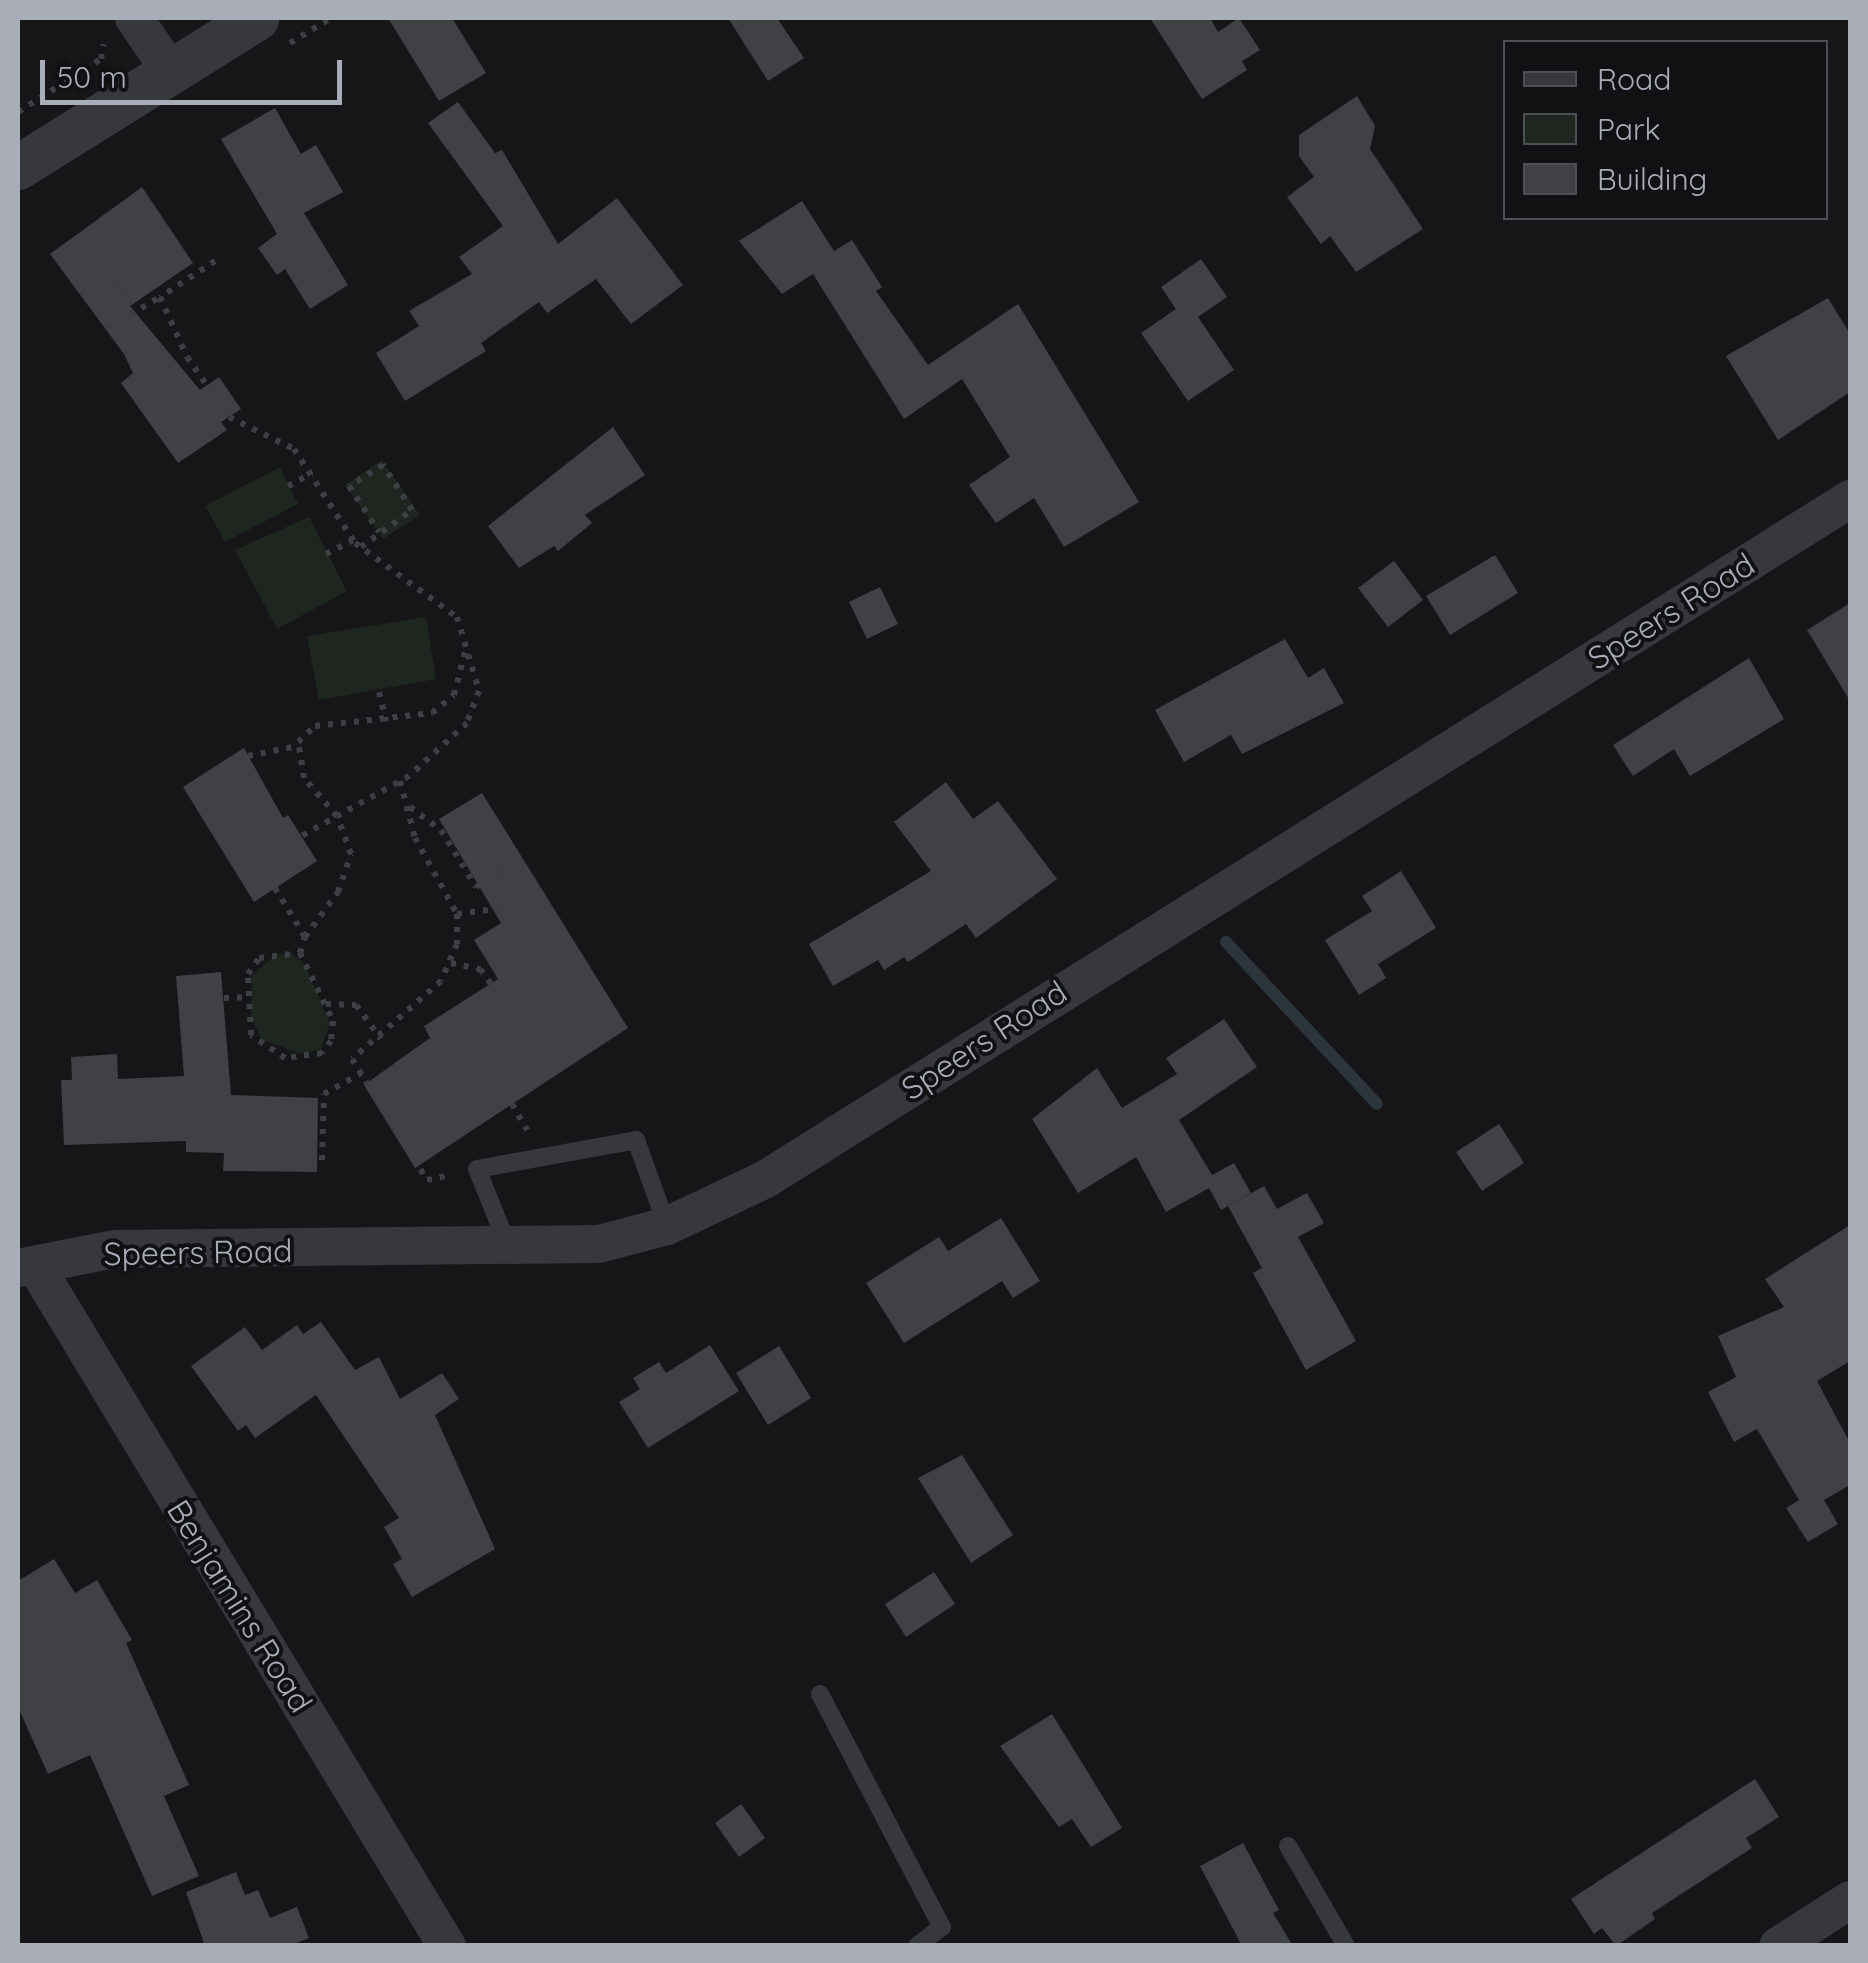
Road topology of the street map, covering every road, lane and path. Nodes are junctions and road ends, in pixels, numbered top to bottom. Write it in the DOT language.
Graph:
graph roads {
  1 [pos="134,18"];
  2 [pos="256,18"];
  3 [pos="104,45"];
  4 [pos="171,72"];
  5 [pos="18,112"];
  6 [pos="18,167"];
  7 [pos="214,261"];
  8 [pos="116,278"];
  9 [pos="160,296"];
  10 [pos="135,312"];
  11 [pos="108,328"];
  12 [pos="312,474"];
  13 [pos="288,486"];
  14 [pos="1850,498"];
  15 [pos="379,532"];
  16 [pos="353,540"];
  17 [pos="361,547"];
  18 [pos="326,554"];
  19 [pos="466,642"];
  20 [pos="379,692"];
  21 [pos="386,721"];
  22 [pos="298,746"];
  23 [pos="248,756"];
  24 [pos="400,780"];
  25 [pos="409,806"];
  26 [pos="337,816"];
  27 [pos="302,836"];
  28 [pos="505,868"];
  29 [pos="276,888"];
  30 [pos="456,914"];
  31 [pos="511,915"];
  32 [pos="305,937"];
  33 [pos="300,953"];
  34 [pos="451,963"];
  35 [pos="246,997"];
  36 [pos="224,998"];
  37 [pos="501,998"];
  38 [pos="326,1004"];
  39 [pos="381,1039"];
  40 [pos="360,1073"];
  41 [pos="322,1160"];
  42 [pos="478,1170"];
  43 [pos="668,1226"];
  44 [pos="509,1247"];
  45 [pos="26,1267"];
  46 [pos="820,1694"];
  47 [pos="1288,1846"];
  48 [pos="1850,1900"];
  49 [pos="447,1946"];
  50 [pos="916,1946"];
  51 [pos="1346,1946"];
  52 [pos="1778,1946"];
  1 -- 4 [label="street"];
  2 -- 4 [label="street"];
  3 -- 5 [label="path"];
  4 -- 6 [label="street"];
  7 -- 9 [label="path"];
  8 -- 10 [label="path"];
  9 -- 10 [label="path"];
  9 -- 12 [label="path"];
  10 -- 11 [label="path"];
  12 -- 13 [label="path"];
  12 -- 16 [label="path"];
  14 -- 43 [label="street, Speers Road"];
  15 -- 15 [label="path"];
  15 -- 17 [label="path"];
  16 -- 17 [label="path"];
  16 -- 18 [label="path"];
  17 -- 19 [label="path"];
  19 -- 21 [label="path"];
  19 -- 24 [label="path"];
  20 -- 21 [label="path"];
  21 -- 22 [label="path"];
  22 -- 23 [label="path"];
  22 -- 26 [label="path"];
  24 -- 25 [label="path"];
  24 -- 26 [label="path"];
  25 -- 28 [label="path"];
  25 -- 30 [label="path"];
  26 -- 27 [label="path"];
  26 -- 32 [label="path"];
  29 -- 32 [label="path"];
  30 -- 31 [label="path"];
  30 -- 34 [label="path"];
  32 -- 33 [label="path"];
  33 -- 35 [label="path"];
  33 -- 38 [label="path"];
  34 -- 37 [label="path"];
  34 -- 39 [label="path"];
  35 -- 36 [label="path"];
  35 -- 38 [label="path"];
  38 -- 39 [label="path"];
  39 -- 40 [label="path"];
  40 -- 41 [label="path"];
  40 -- 42 [label="path"];
  42 -- 43 [label="lane"];
  42 -- 44 [label="lane"];
  43 -- 44 [label="street, Speers Road"];
  44 -- 45 [label="street, Speers Road"];
  45 -- 49 [label="street, Benjamins Road"];
  46 -- 50 [label="lane"];
  47 -- 51 [label="lane"];
  48 -- 52 [label="street"];
}
